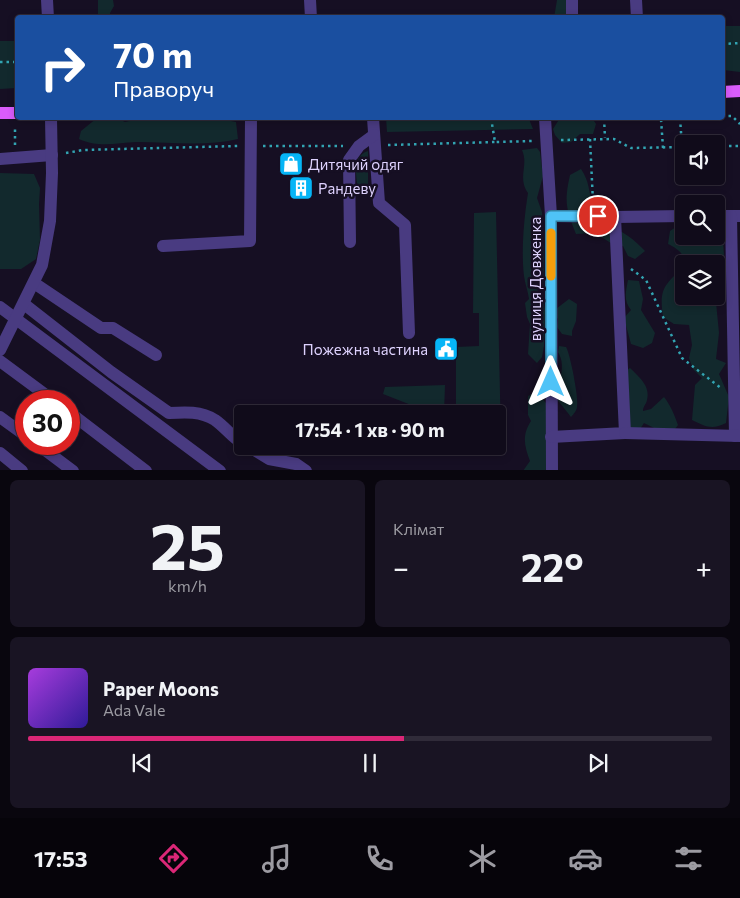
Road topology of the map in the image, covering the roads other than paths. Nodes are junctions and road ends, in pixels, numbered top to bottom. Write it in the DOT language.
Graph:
graph roads {
  1 [pos="47,0"];
  2 [pos="310,0"];
  3 [pos="572,0"];
  4 [pos="636,0"];
  5 [pos="48,15"];
  6 [pos="311,15"];
  7 [pos="572,15"];
  8 [pos="636,15"];
  9 [pos="740,91"];
  10 [pos="725,92"];
  11 [pos="0,113"];
  12 [pos="15,113"];
  13 [pos="51,120"];
  14 [pos="251,120"];
  15 [pos="373,120"];
  16 [pos="545,120"];
  17 [pos="374,135"];
  18 [pos="52,155"];
  19 [pos="0,159"];
  20 [pos="551,216"];
  21 [pos="675,216"];
  22 [pos="735,216"];
  23 [pos="615,217"];
  24 [pos="350,242"];
  25 [pos="163,246"];
  26 [pos="34,283"];
  27 [pos="24,304"];
  28 [pos="0,306"];
  29 [pos="16,318"];
  30 [pos="409,333"];
  31 [pos="0,350"];
  32 [pos="156,355"];
  33 [pos="0,361"];
  34 [pos="39,390"];
  35 [pos="0,417"];
  36 [pos="80,420"];
  37 [pos="15,428"];
  38 [pos="625,433"];
  39 [pos="738,436"];
  40 [pos="551,437"];
  41 [pos="234,438"];
  42 [pos="0,453"];
  43 [pos="52,455"];
  44 [pos="263,455"];
  45 [pos="22,470"];
  46 [pos="73,470"];
  47 [pos="146,470"];
  48 [pos="220,470"];
  49 [pos="306,470"];
  50 [pos="552,470"];
  1 -- 5 [label="street"];
  2 -- 6 [label="street"];
  3 -- 7 [label="street"];
  4 -- 8 [label="street"];
  9 -- 10 [label="main road"];
  11 -- 12 [label="main road"];
  13 -- 18 [label="street"];
  14 -- 25 [label="street"];
  15 -- 17 [label="street"];
  16 -- 20 [label="street, вулиця Довженка"];
  17 -- 24 [label="street"];
  17 -- 30 [label="street"];
  18 -- 19 [label="street"];
  18 -- 26 [label="street"];
  20 -- 23 [label="street"];
  20 -- 40 [label="street, вулиця Довженка"];
  21 -- 23 [label="street"];
  22 -- 39 [label="street"];
  23 -- 38 [label="street"];
  26 -- 27 [label="street"];
  26 -- 32 [label="street"];
  27 -- 29 [label="street"];
  27 -- 41 [label="street"];
  28 -- 29 [label="street"];
  29 -- 31 [label="street"];
  29 -- 48 [label="street"];
  33 -- 34 [label="street"];
  35 -- 37 [label="street"];
  36 -- 47 [label="street"];
  38 -- 39 [label="street"];
  38 -- 40 [label="street"];
  40 -- 50 [label="street, вулиця Довженка"];
  42 -- 45 [label="street"];
  43 -- 46 [label="street"];
  44 -- 49 [label="street"];
}
